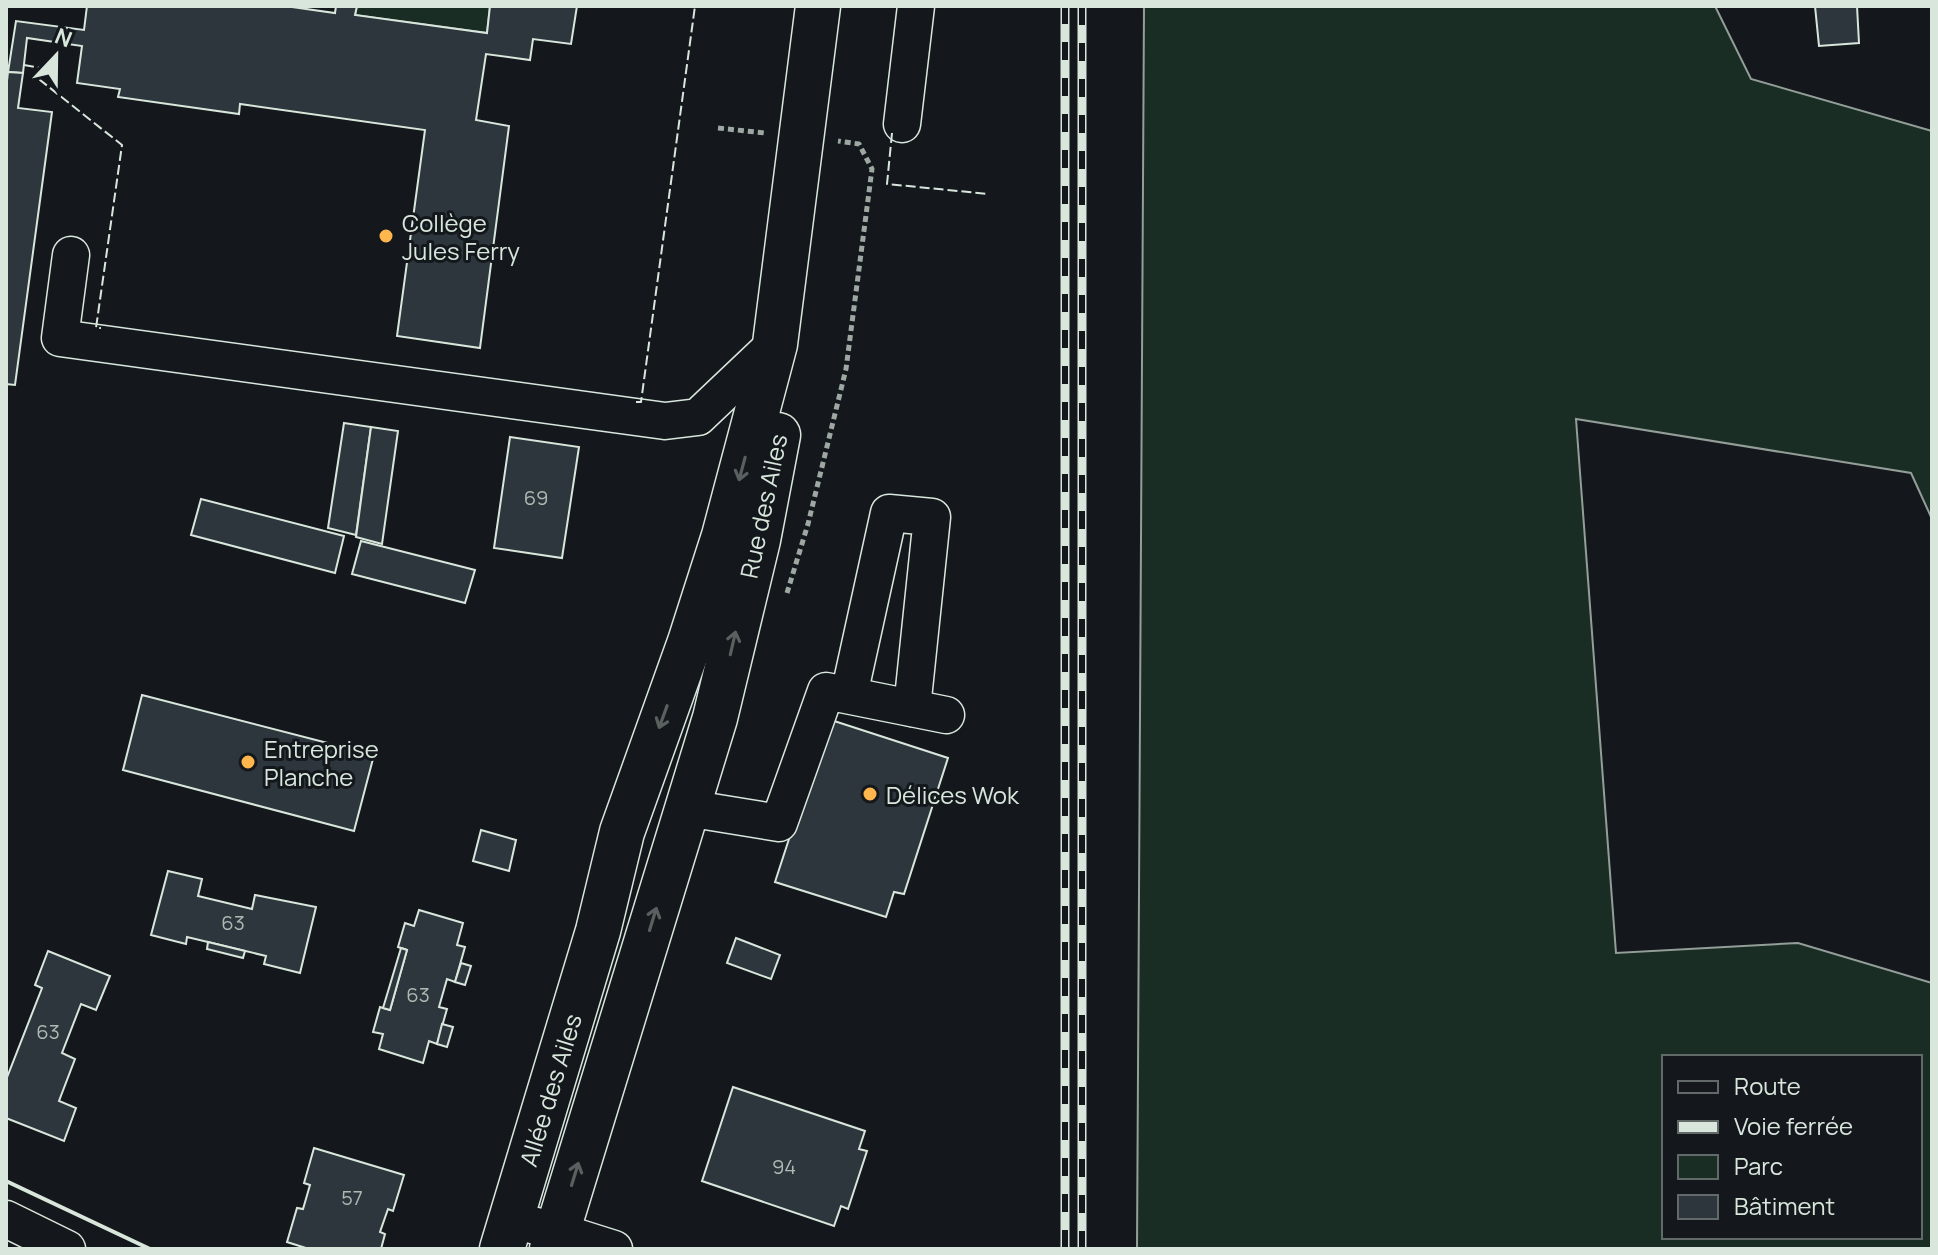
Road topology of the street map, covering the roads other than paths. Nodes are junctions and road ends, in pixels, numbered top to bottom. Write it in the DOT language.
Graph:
graph roads {
  1 [pos="818,6"];
  2 [pos="841,6"];
  3 [pos="916,6"];
  4 [pos="902,124"];
  5 [pos="71,255"];
  6 [pos="775,344"];
  7 [pos="849,695"];
  8 [pos="687,808"];
  9 [pos="598,931"];
  10 [pos="630,994"];
  11 [pos="6,1219"];
  12 [pos="507,1235"];
  13 [pos="555,1240"];
  14 [pos="67,1249"];
  15 [pos="614,1249"];
  1 -- 6 [label="main road, Rue des Ailes"];
  8 -- 2 [label="main road, Rue des Ailes, one-way"];
  3 -- 4 [label="lane"];
  5 -- 6 [label="lane"];
  6 -- 9 [label="main road, Rue des Ailes, one-way"];
  7 -- 7 [label="lane"];
  7 -- 8 [label="lane"];
  10 -- 8 [label="main road, Rue des Ailes, one-way"];
  9 -- 12 [label="main road, Allée des Ailes"];
  13 -- 10 [label="main road, Allée des Ailes, one-way"];
  11 -- 14 [label="lane"];
  12 -- 13 [label="lane"];
  13 -- 15 [label="lane"];
}
